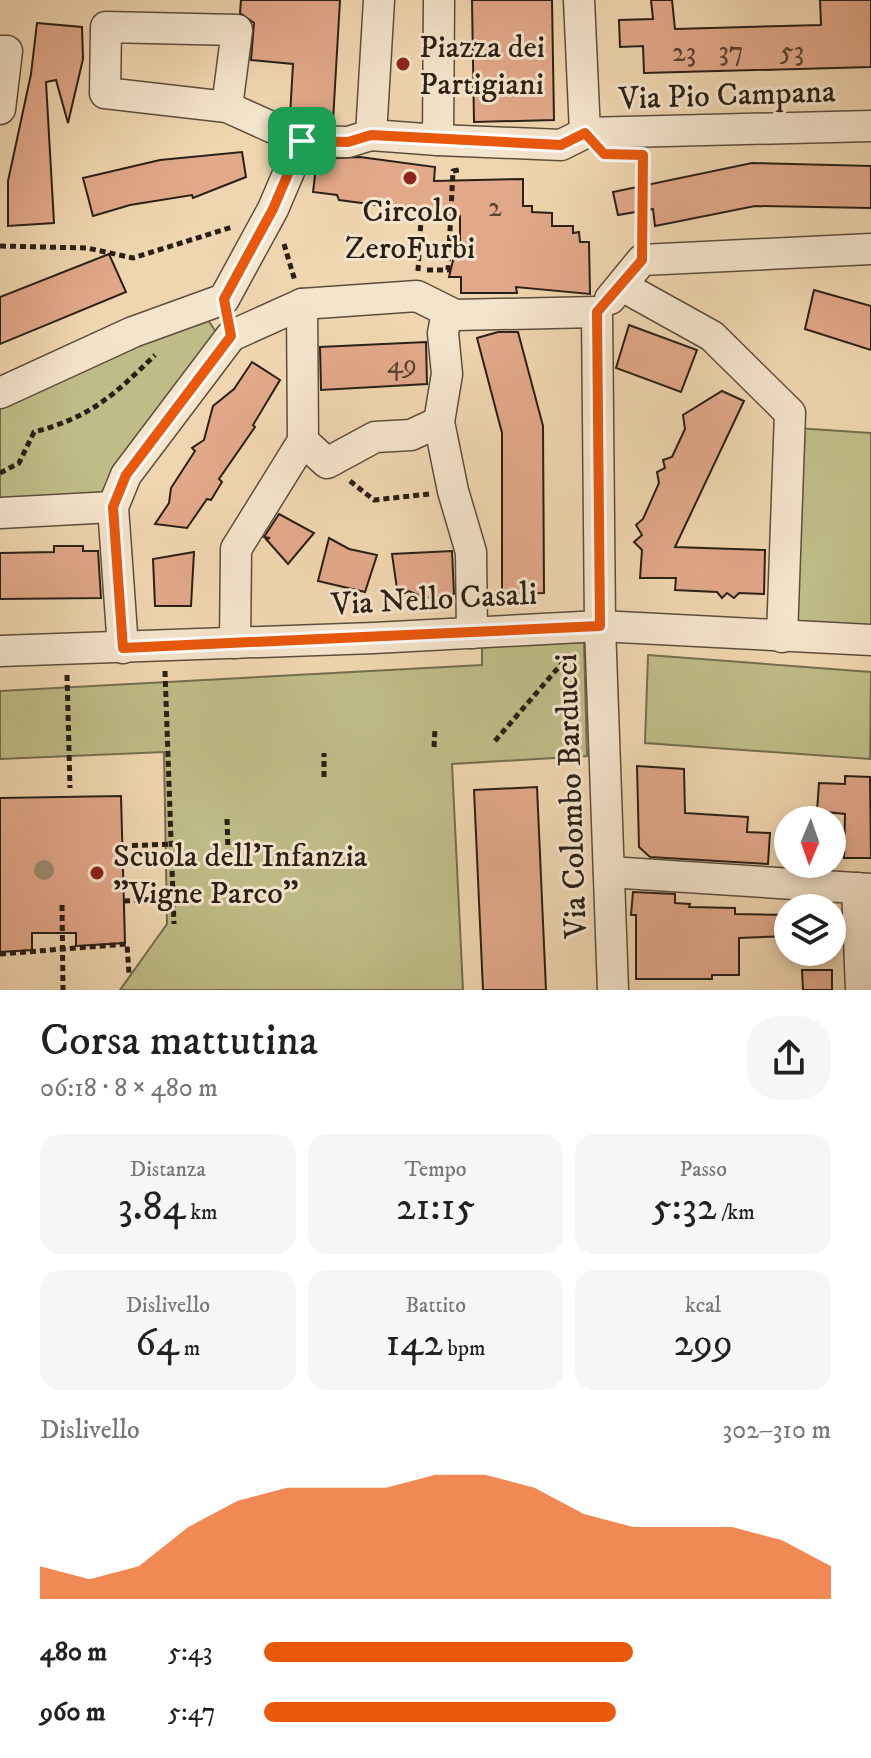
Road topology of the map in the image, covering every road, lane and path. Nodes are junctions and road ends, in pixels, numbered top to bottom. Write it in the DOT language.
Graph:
graph roads {
  1 [pos="379,0"];
  2 [pos="439,0"];
  3 [pos="579,0"];
  4 [pos="122,13"];
  5 [pos="0,51"];
  6 [pos="227,107"];
  7 [pos="0,109"];
  8 [pos="871,126"];
  9 [pos="585,133"];
  10 [pos="371,135"];
  11 [pos="438,140"];
  12 [pos="302,141"];
  13 [pos="630,155"];
  14 [pos="466,169"];
  15 [pos="273,209"];
  16 [pos="421,220"];
  17 [pos="0,246"];
  18 [pos="871,249"];
  19 [pos="642,260"];
  20 [pos="418,283"];
  21 [pos="622,286"];
  22 [pos="224,299"];
  23 [pos="302,304"];
  24 [pos="447,312"];
  25 [pos="597,312"];
  26 [pos="231,336"];
  27 [pos="156,354"];
  28 [pos="0,393"];
  29 [pos="439,422"];
  30 [pos="303,441"];
  31 [pos="327,463"];
  32 [pos="0,473"];
  33 [pos="453,491"];
  34 [pos="113,507"];
  35 [pos="0,513"];
  36 [pos="600,626"];
  37 [pos="472,633"];
  38 [pos="782,637"];
  39 [pos="871,640"];
  40 [pos="235,643"];
  41 [pos="165,646"];
  42 [pos="123,648"];
  43 [pos="67,650"];
  44 [pos="0,651"];
  45 [pos="435,729"];
  46 [pos="495,741"];
  47 [pos="434,747"];
  48 [pos="324,753"];
  49 [pos="324,777"];
  50 [pos="70,788"];
  51 [pos="227,819"];
  52 [pos="172,844"];
  53 [pos="122,846"];
  54 [pos="228,851"];
  55 [pos="609,872"];
  56 [pos="864,888"];
  57 [pos="174,898"];
  58 [pos="124,901"];
  59 [pos="62,905"];
  60 [pos="174,924"];
  61 [pos="63,949"];
  62 [pos="0,954"];
  63 [pos="129,974"];
  64 [pos="63,990"];
  65 [pos="613,990"];
  66 [pos="861,990"];
  1 -- 10 [label="street"];
  2 -- 11 [label="street"];
  3 -- 9 [label="street"];
  4 -- 6 [label="street"];
  4 -- 6 [label="street"];
  5 -- 7 [label="street"];
  6 -- 12 [label="street"];
  8 -- 9 [label="street, Via Pio Campana"];
  9 -- 11 [label="street, Via Pio Campana"];
  10 -- 11 [label="street"];
  10 -- 12 [label="street"];
  12 -- 15 [label="street"];
  13 -- 19 [label="path"];
  14 -- 20 [label="path"];
  15 -- 17 [label="path"];
  15 -- 22 [label="street"];
  15 -- 23 [label="path"];
  16 -- 20 [label="path"];
  18 -- 19 [label="street"];
  19 -- 21 [label="street"];
  20 -- 23 [label="street"];
  20 -- 24 [label="street"];
  21 -- 25 [label="street"];
  21 -- 38 [label="street"];
  22 -- 26 [label="street"];
  22 -- 28 [label="street"];
  23 -- 26 [label="street"];
  23 -- 30 [label="street"];
  24 -- 25 [label="street"];
  24 -- 29 [label="street"];
  25 -- 36 [label="street, Via Colombo Barducci"];
  26 -- 34 [label="street"];
  27 -- 32 [label="path"];
  29 -- 31 [label="street"];
  29 -- 33 [label="street"];
  30 -- 31 [label="street"];
  30 -- 40 [label="street"];
  31 -- 33 [label="path"];
  33 -- 37 [label="street"];
  34 -- 35 [label="street"];
  34 -- 42 [label="street"];
  36 -- 37 [label="street, Via Nello Casali"];
  36 -- 38 [label="street, Via Nello Casali"];
  36 -- 46 [label="path"];
  36 -- 55 [label="street, Via Colombo Barducci"];
  37 -- 40 [label="street, Via Nello Casali"];
  38 -- 39 [label="street, Via Nello Casali"];
  40 -- 41 [label="street, Via Nello Casali"];
  41 -- 42 [label="street, Via Nello Casali"];
  41 -- 52 [label="path"];
  42 -- 43 [label="street, Via Nello Casali"];
  43 -- 44 [label="street, Via Nello Casali"];
  43 -- 50 [label="path"];
  45 -- 47 [label="path"];
  48 -- 49 [label="path"];
  51 -- 54 [label="path"];
  52 -- 53 [label="path"];
  52 -- 57 [label="path"];
  55 -- 56 [label="street"];
  55 -- 65 [label="street, Via Colombo Barducci"];
  56 -- 66 [label="street"];
  57 -- 58 [label="path"];
  57 -- 60 [label="path"];
  59 -- 61 [label="path"];
  61 -- 62 [label="path"];
  61 -- 63 [label="path"];
  61 -- 64 [label="path"];
}
